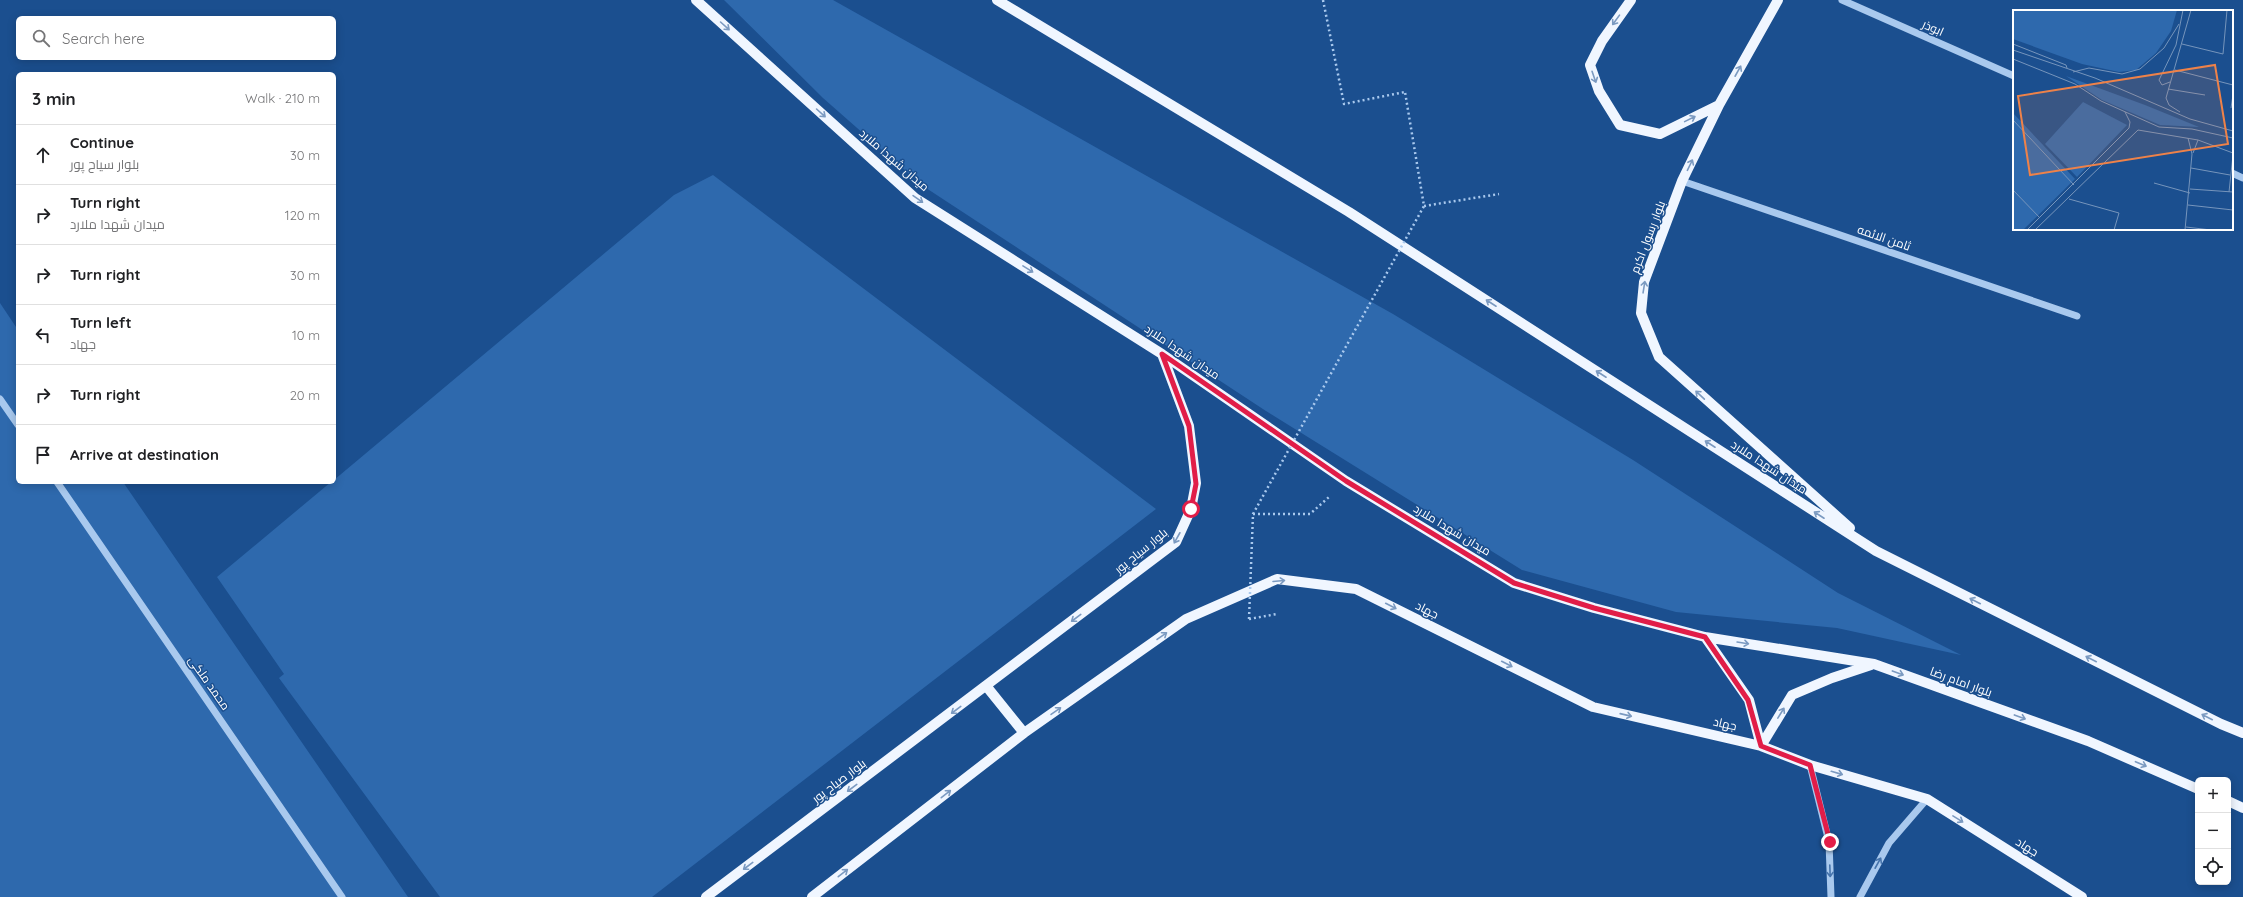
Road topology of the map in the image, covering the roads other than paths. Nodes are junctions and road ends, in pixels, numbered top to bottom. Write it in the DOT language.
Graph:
graph roads {
  1 [pos="696,0"];
  2 [pos="997,0"];
  3 [pos="1631,0"];
  4 [pos="1778,0"];
  5 [pos="1842,0"];
  6 [pos="2013,76"];
  7 [pos="1719,105"];
  8 [pos="2233,173"];
  9 [pos="2243,178"];
  10 [pos="1682,181"];
  11 [pos="2077,316"];
  12 [pos="1162,354"];
  13 [pos="0,399"];
  14 [pos="16,422"];
  15 [pos="58,484"];
  16 [pos="1876,551"];
  17 [pos="1705,637"];
  18 [pos="1874,664"];
  19 [pos="987,686"];
  20 [pos="1024,733"];
  21 [pos="2243,733"];
  22 [pos="1761,746"];
  23 [pos="1810,765"];
  24 [pos="2195,787"];
  25 [pos="1927,799"];
  26 [pos="2231,802"];
  27 [pos="2243,808"];
  28 [pos="342,897"];
  29 [pos="706,897"];
  30 [pos="812,897"];
  31 [pos="1831,897"];
  32 [pos="1860,897"];
  33 [pos="2082,897"];
  1 -- 12 [label="main road, میدان شهدا ملارد, one-way"];
  16 -- 2 [label="main road, میدان شهدا ملارد, one-way"];
  3 -- 7 [label="main road, one-way"];
  7 -- 4 [label="main road, بلوار رسول اکرم, one-way"];
  5 -- 6 [label="street, ابوذر"];
  10 -- 7 [label="main road, بلوار رسول اکرم, one-way"];
  8 -- 9 [label="street"];
  10 -- 11 [label="street, ثامن الائمه"];
  16 -- 10 [label="main road, بلوار رسول اکرم, one-way"];
  12 -- 17 [label="main road, میدان شهدا ملارد"];
  12 -- 19 [label="main road, بلوار سیاح پور, one-way"];
  13 -- 14 [label="street"];
  15 -- 28 [label="street, محمد ملکی"];
  21 -- 16 [label="main road, one-way"];
  17 -- 18 [label="main road, بلوار امام رضا, one-way"];
  17 -- 22 [label="main road"];
  22 -- 18 [label="main road, one-way"];
  18 -- 24 [label="main road, بلوار امام رضا, one-way"];
  19 -- 20 [label="main road"];
  19 -- 29 [label="main road, بلوار صیاح پور, one-way"];
  20 -- 22 [label="main road, جهاد, one-way"];
  30 -- 20 [label="main road, one-way"];
  22 -- 23 [label="main road, جهاد"];
  23 -- 25 [label="main road, جهاد, one-way"];
  23 -- 31 [label="street, one-way"];
  32 -- 25 [label="street, one-way"];
  25 -- 33 [label="main road, جهاد, one-way"];
  26 -- 27 [label="main road"];
}
